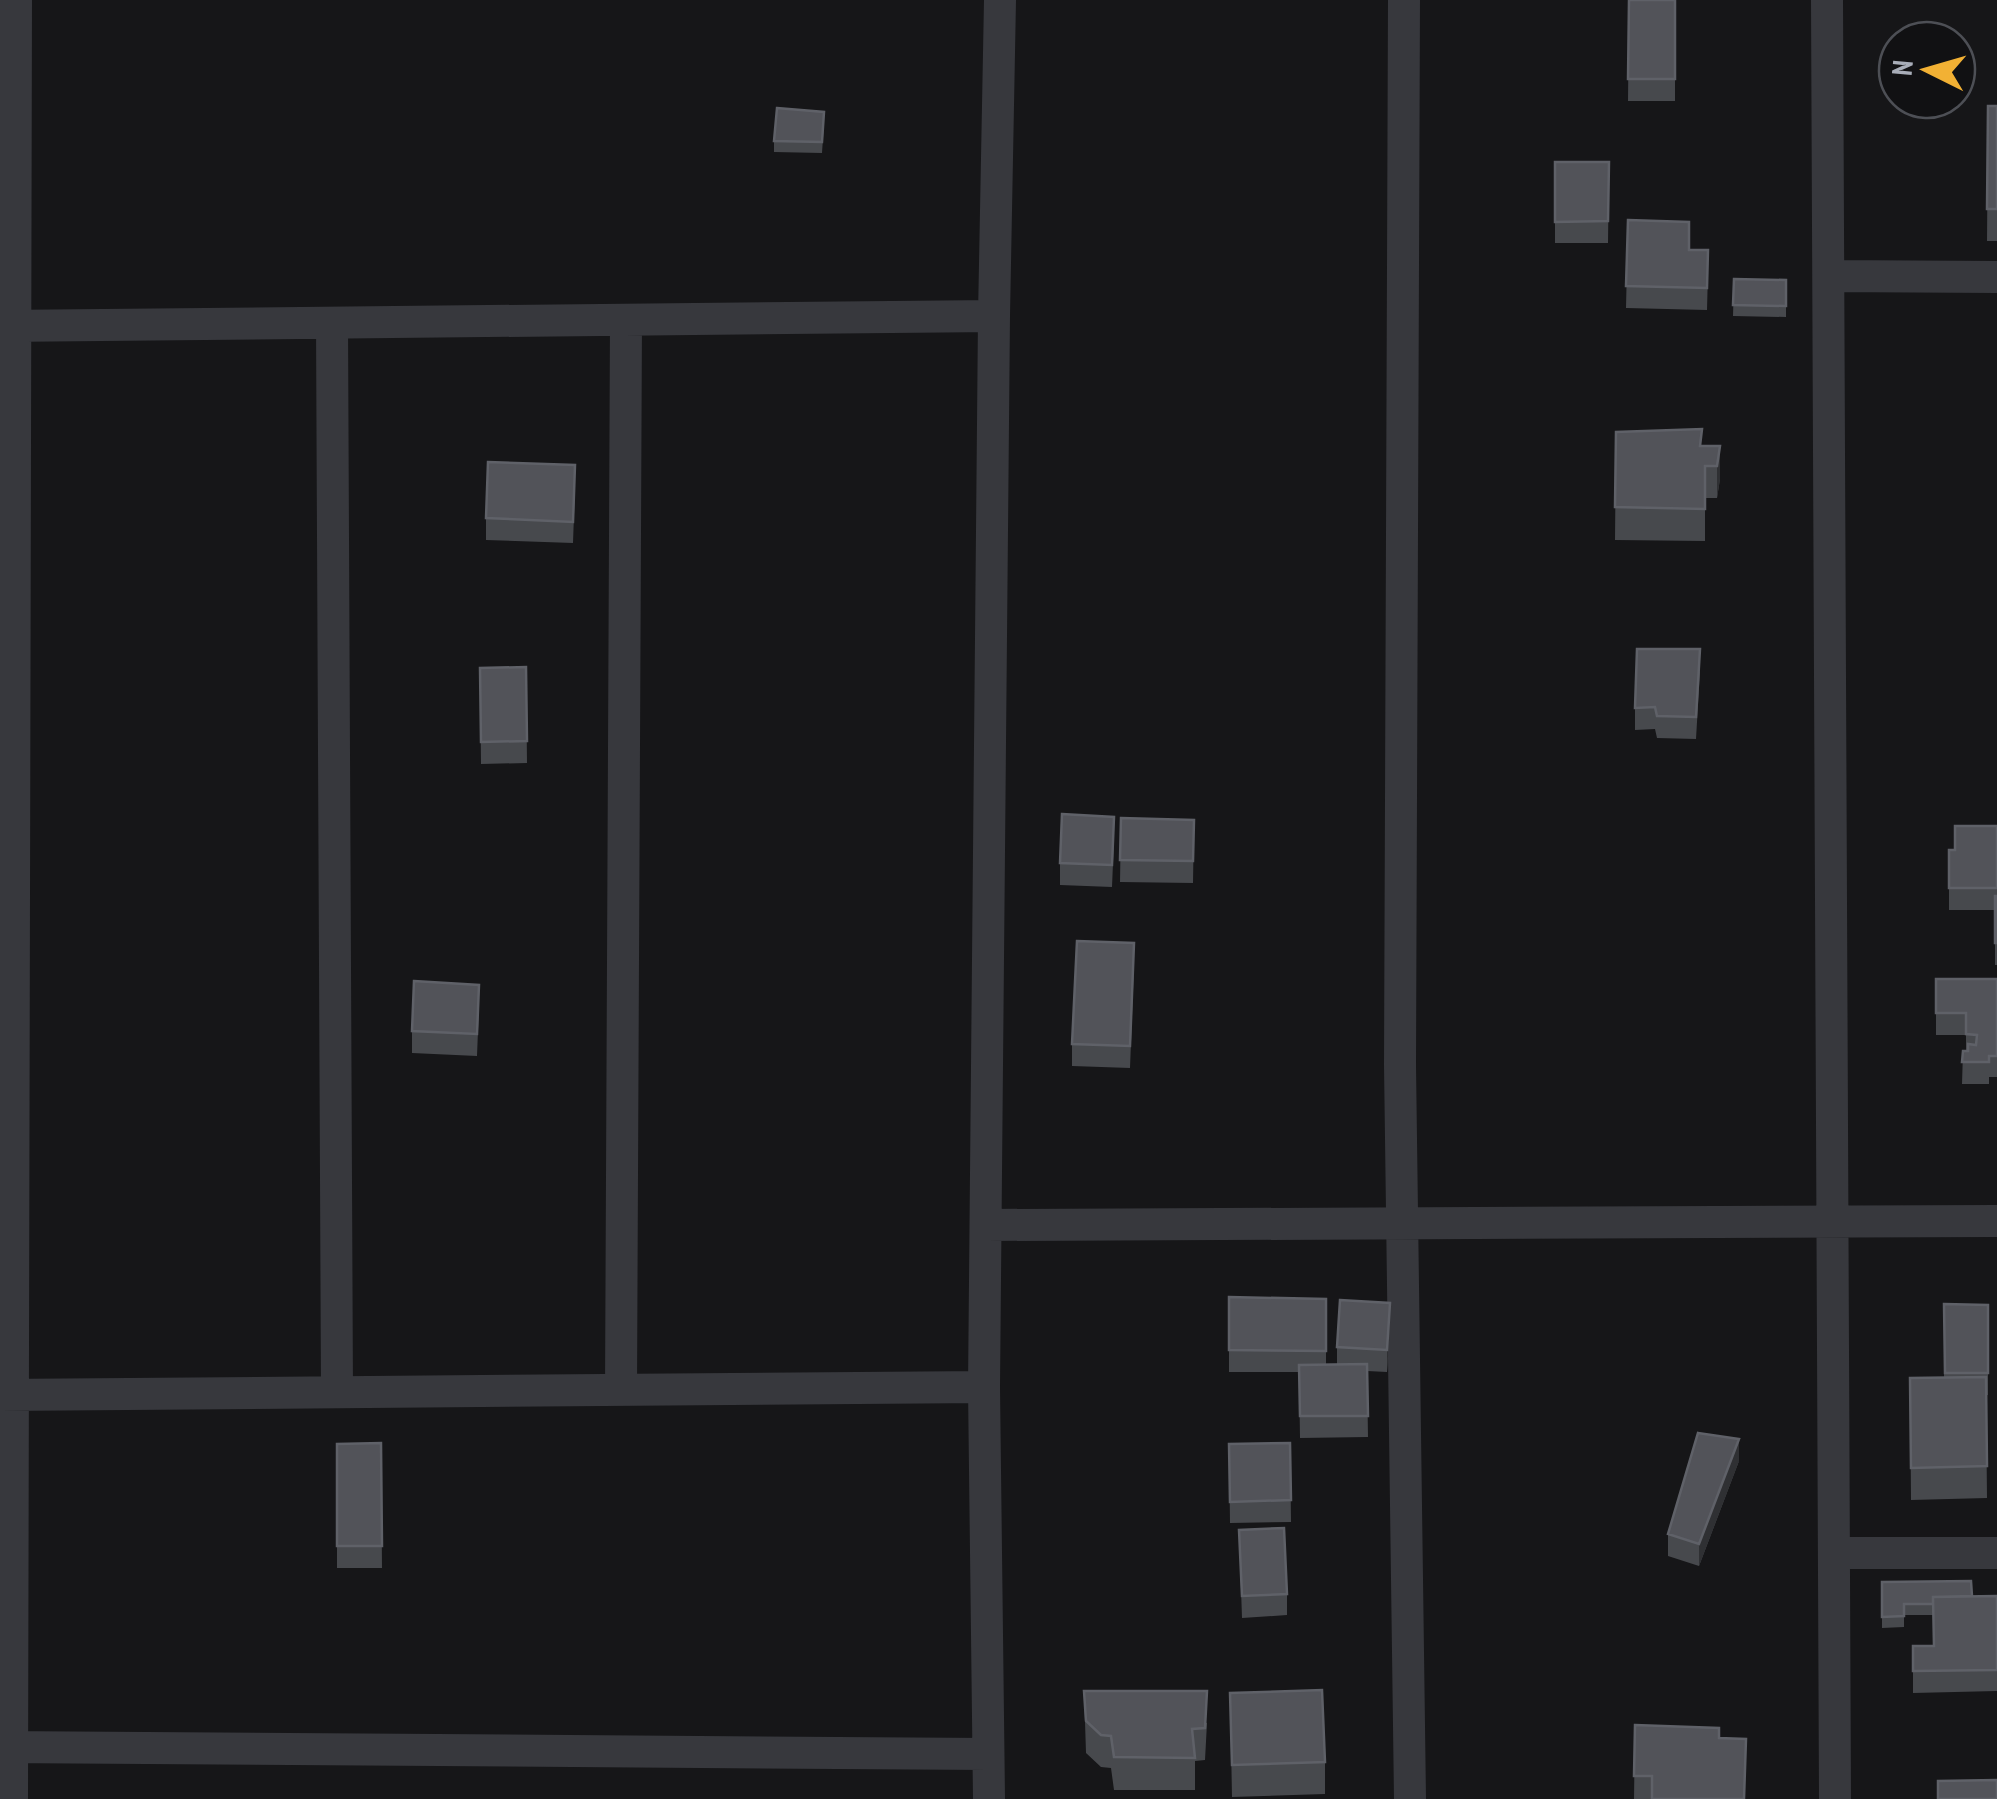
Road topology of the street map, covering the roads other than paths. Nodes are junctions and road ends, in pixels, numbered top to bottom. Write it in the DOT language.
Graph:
graph roads {
  1 [pos="16,0"];
  2 [pos="1000,0"];
  3 [pos="1404,0"];
  4 [pos="1828,0"];
  5 [pos="1829,276"];
  6 [pos="1997,277"];
  7 [pos="994,316"];
  8 [pos="626,320"];
  9 [pos="332,323"];
  10 [pos="7,326"];
  11 [pos="1997,1221"];
  12 [pos="1833,1222"];
  13 [pos="1402,1223"];
  14 [pos="986,1224"];
  15 [pos="984,1386"];
  16 [pos="621,1390"];
  17 [pos="337,1392"];
  18 [pos="6,1395"];
  19 [pos="1997,1552"];
  20 [pos="1834,1553"];
  21 [pos="6,1747"];
  22 [pos="988,1754"];
  23 [pos="12,1799"];
  24 [pos="989,1799"];
  25 [pos="1410,1799"];
  26 [pos="1836,1799"];
  1 -- 10 [label="street"];
  2 -- 7 [label="street"];
  3 -- 13 [label="street"];
  4 -- 5 [label="street"];
  5 -- 6 [label="street"];
  5 -- 12 [label="street"];
  7 -- 8 [label="street"];
  7 -- 14 [label="street"];
  8 -- 9 [label="street"];
  8 -- 16 [label="street"];
  9 -- 10 [label="street"];
  9 -- 17 [label="street"];
  10 -- 18 [label="street"];
  11 -- 12 [label="street"];
  12 -- 13 [label="street"];
  12 -- 20 [label="street"];
  13 -- 14 [label="street"];
  13 -- 25 [label="street"];
  14 -- 15 [label="street"];
  15 -- 16 [label="street"];
  15 -- 22 [label="street"];
  16 -- 17 [label="street"];
  17 -- 18 [label="street"];
  18 -- 21 [label="street"];
  19 -- 20 [label="street"];
  20 -- 26 [label="street"];
  21 -- 22 [label="street"];
  21 -- 23 [label="street"];
  22 -- 24 [label="street"];
}
